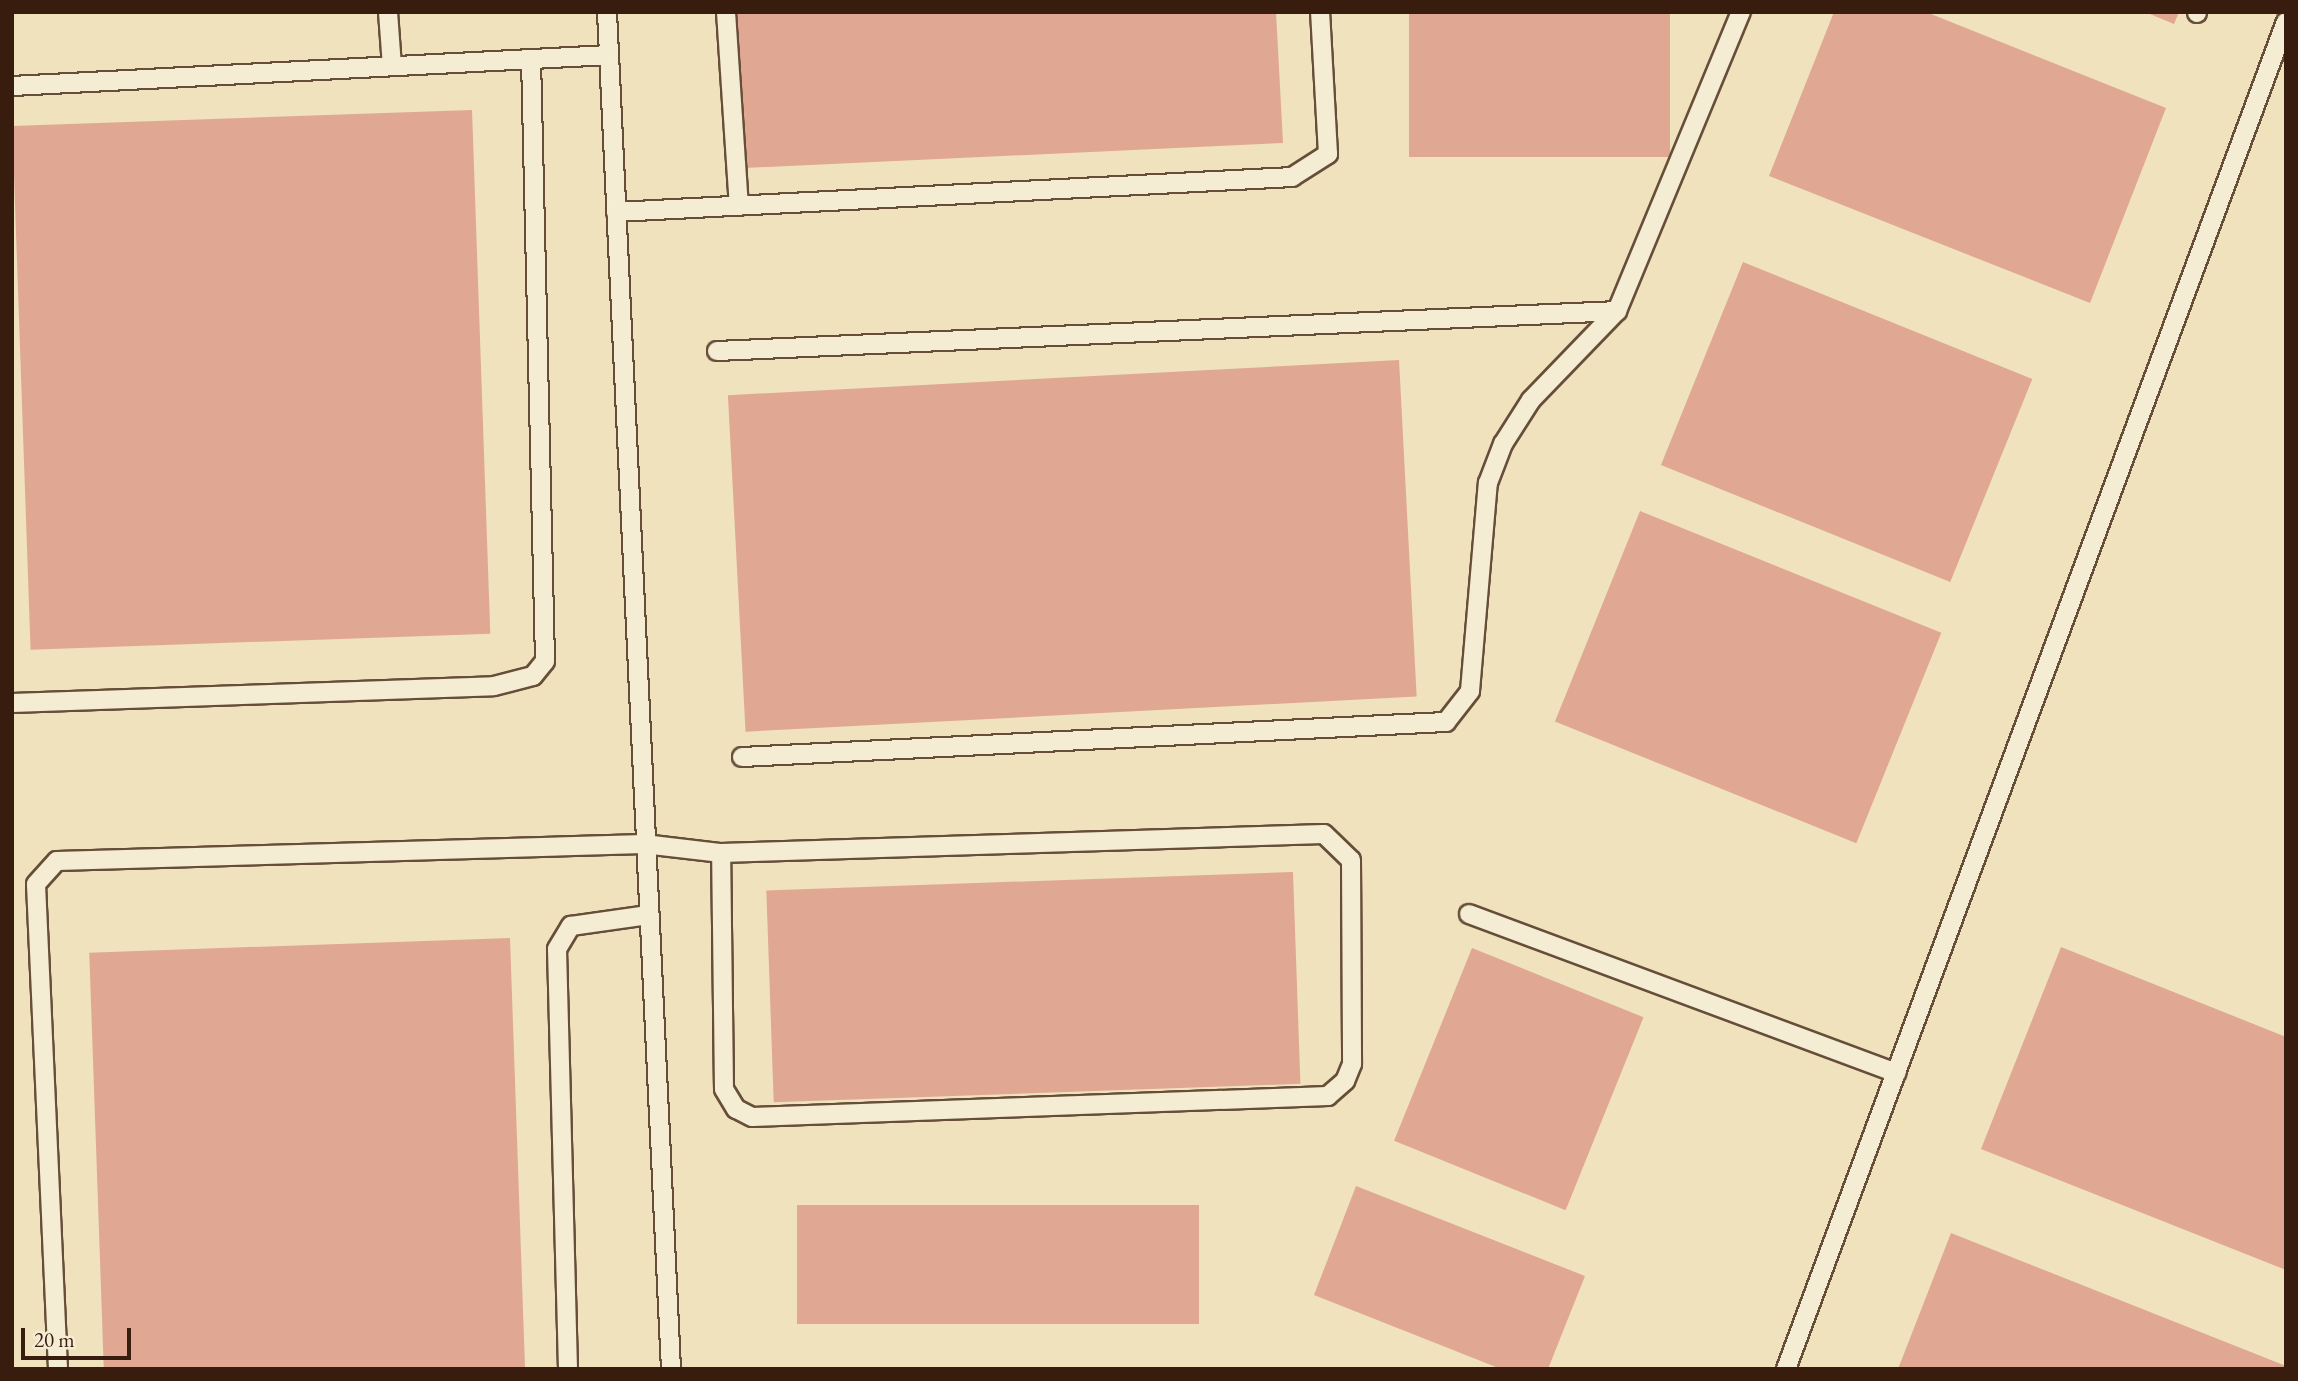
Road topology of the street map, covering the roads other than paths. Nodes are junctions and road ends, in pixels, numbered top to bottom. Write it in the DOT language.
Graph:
graph roads {
  1 [pos="388,12"];
  2 [pos="607,12"];
  3 [pos="726,12"];
  4 [pos="1321,12"];
  5 [pos="1741,12"];
  6 [pos="2286,22"];
  7 [pos="609,55"];
  8 [pos="531,59"];
  9 [pos="392,66"];
  10 [pos="12,86"];
  11 [pos="739,206"];
  12 [pos="616,212"];
  13 [pos="1617,310"];
  14 [pos="717,351"];
  15 [pos="12,703"];
  16 [pos="742,757"];
  17 [pos="644,844"];
  18 [pos="722,853"];
  19 [pos="1469,914"];
  20 [pos="648,915"];
  21 [pos="1896,1073"];
  22 [pos="58,1369"];
  23 [pos="568,1369"];
  24 [pos="671,1369"];
  25 [pos="1786,1369"];
  1 -- 9 [label="lane"];
  2 -- 7 [label="lane"];
  3 -- 11 [label="lane"];
  4 -- 11 [label="lane"];
  5 -- 13 [label="lane"];
  6 -- 21 [label="lane"];
  7 -- 8 [label="lane"];
  7 -- 12 [label="lane"];
  8 -- 9 [label="lane"];
  8 -- 15 [label="lane"];
  9 -- 10 [label="lane"];
  11 -- 12 [label="lane"];
  12 -- 17 [label="lane"];
  13 -- 14 [label="lane"];
  13 -- 16 [label="lane"];
  17 -- 18 [label="lane"];
  17 -- 20 [label="lane"];
  17 -- 22 [label="lane"];
  18 -- 18 [label="lane"];
  19 -- 21 [label="lane"];
  20 -- 23 [label="lane"];
  20 -- 24 [label="lane"];
  21 -- 25 [label="lane"];
}
